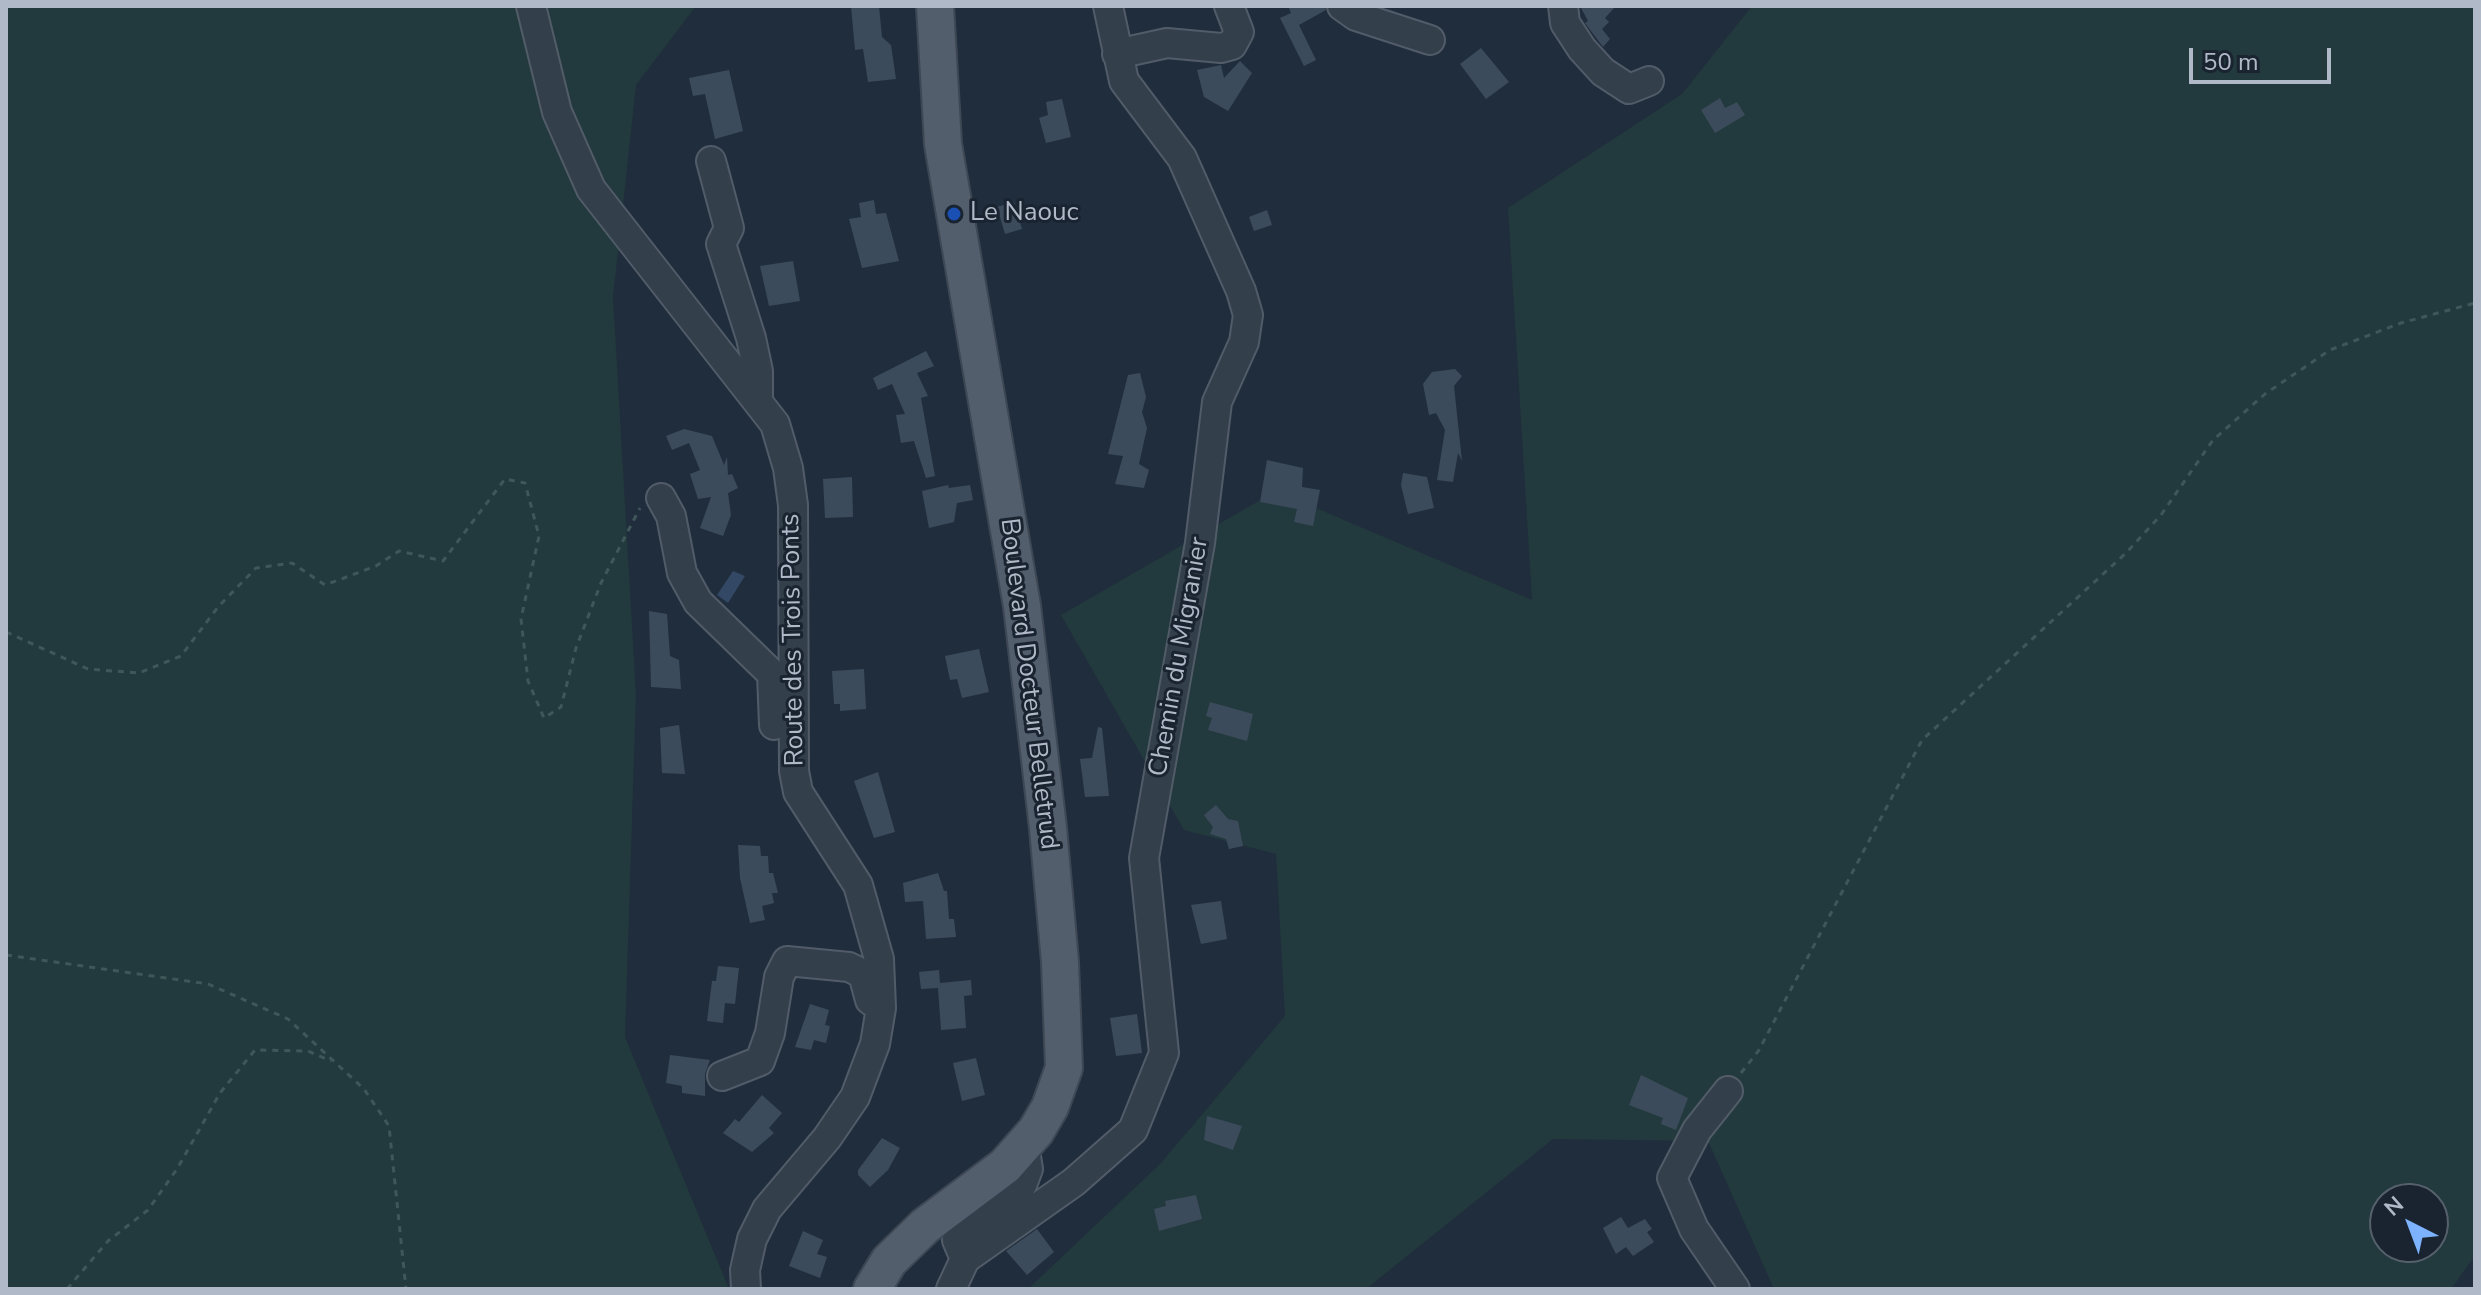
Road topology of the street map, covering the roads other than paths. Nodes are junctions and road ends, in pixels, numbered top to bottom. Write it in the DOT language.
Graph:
graph roads {
  1 [pos="531,6"];
  2 [pos="935,6"];
  3 [pos="1108,6"];
  4 [pos="1229,6"];
  5 [pos="1342,6"];
  6 [pos="1563,6"];
  7 [pos="1430,40"];
  8 [pos="1117,54"];
  9 [pos="1649,81"];
  10 [pos="711,161"];
  11 [pos="758,399"];
  12 [pos="661,498"];
  13 [pos="794,771"];
  14 [pos="881,1008"];
  15 [pos="722,1076"];
  16 [pos="1728,1091"];
  17 [pos="1024,1144"];
  18 [pos="965,1259"];
  19 [pos="746,1289"];
  20 [pos="872,1289"];
  21 [pos="951,1289"];
  22 [pos="1735,1289"];
  1 -- 11 [label="street, Route des Trois Ponts"];
  2 -- 17 [label="main road, Boulevard Docteur Belletrud"];
  3 -- 8 [label="street, Chemin du Migranier"];
  4 -- 8 [label="street"];
  5 -- 7 [label="street"];
  6 -- 9 [label="street"];
  8 -- 18 [label="street, Chemin du Migranier"];
  10 -- 11 [label="street"];
  11 -- 13 [label="street, Route des Trois Ponts"];
  12 -- 13 [label="street"];
  13 -- 14 [label="street, Route des Trois Ponts"];
  14 -- 15 [label="street"];
  14 -- 19 [label="street, Route des Trois Ponts"];
  16 -- 22 [label="street"];
  17 -- 18 [label="street"];
  17 -- 20 [label="main road, Boulevard Docteur Belletrud"];
  18 -- 21 [label="street"];
}
